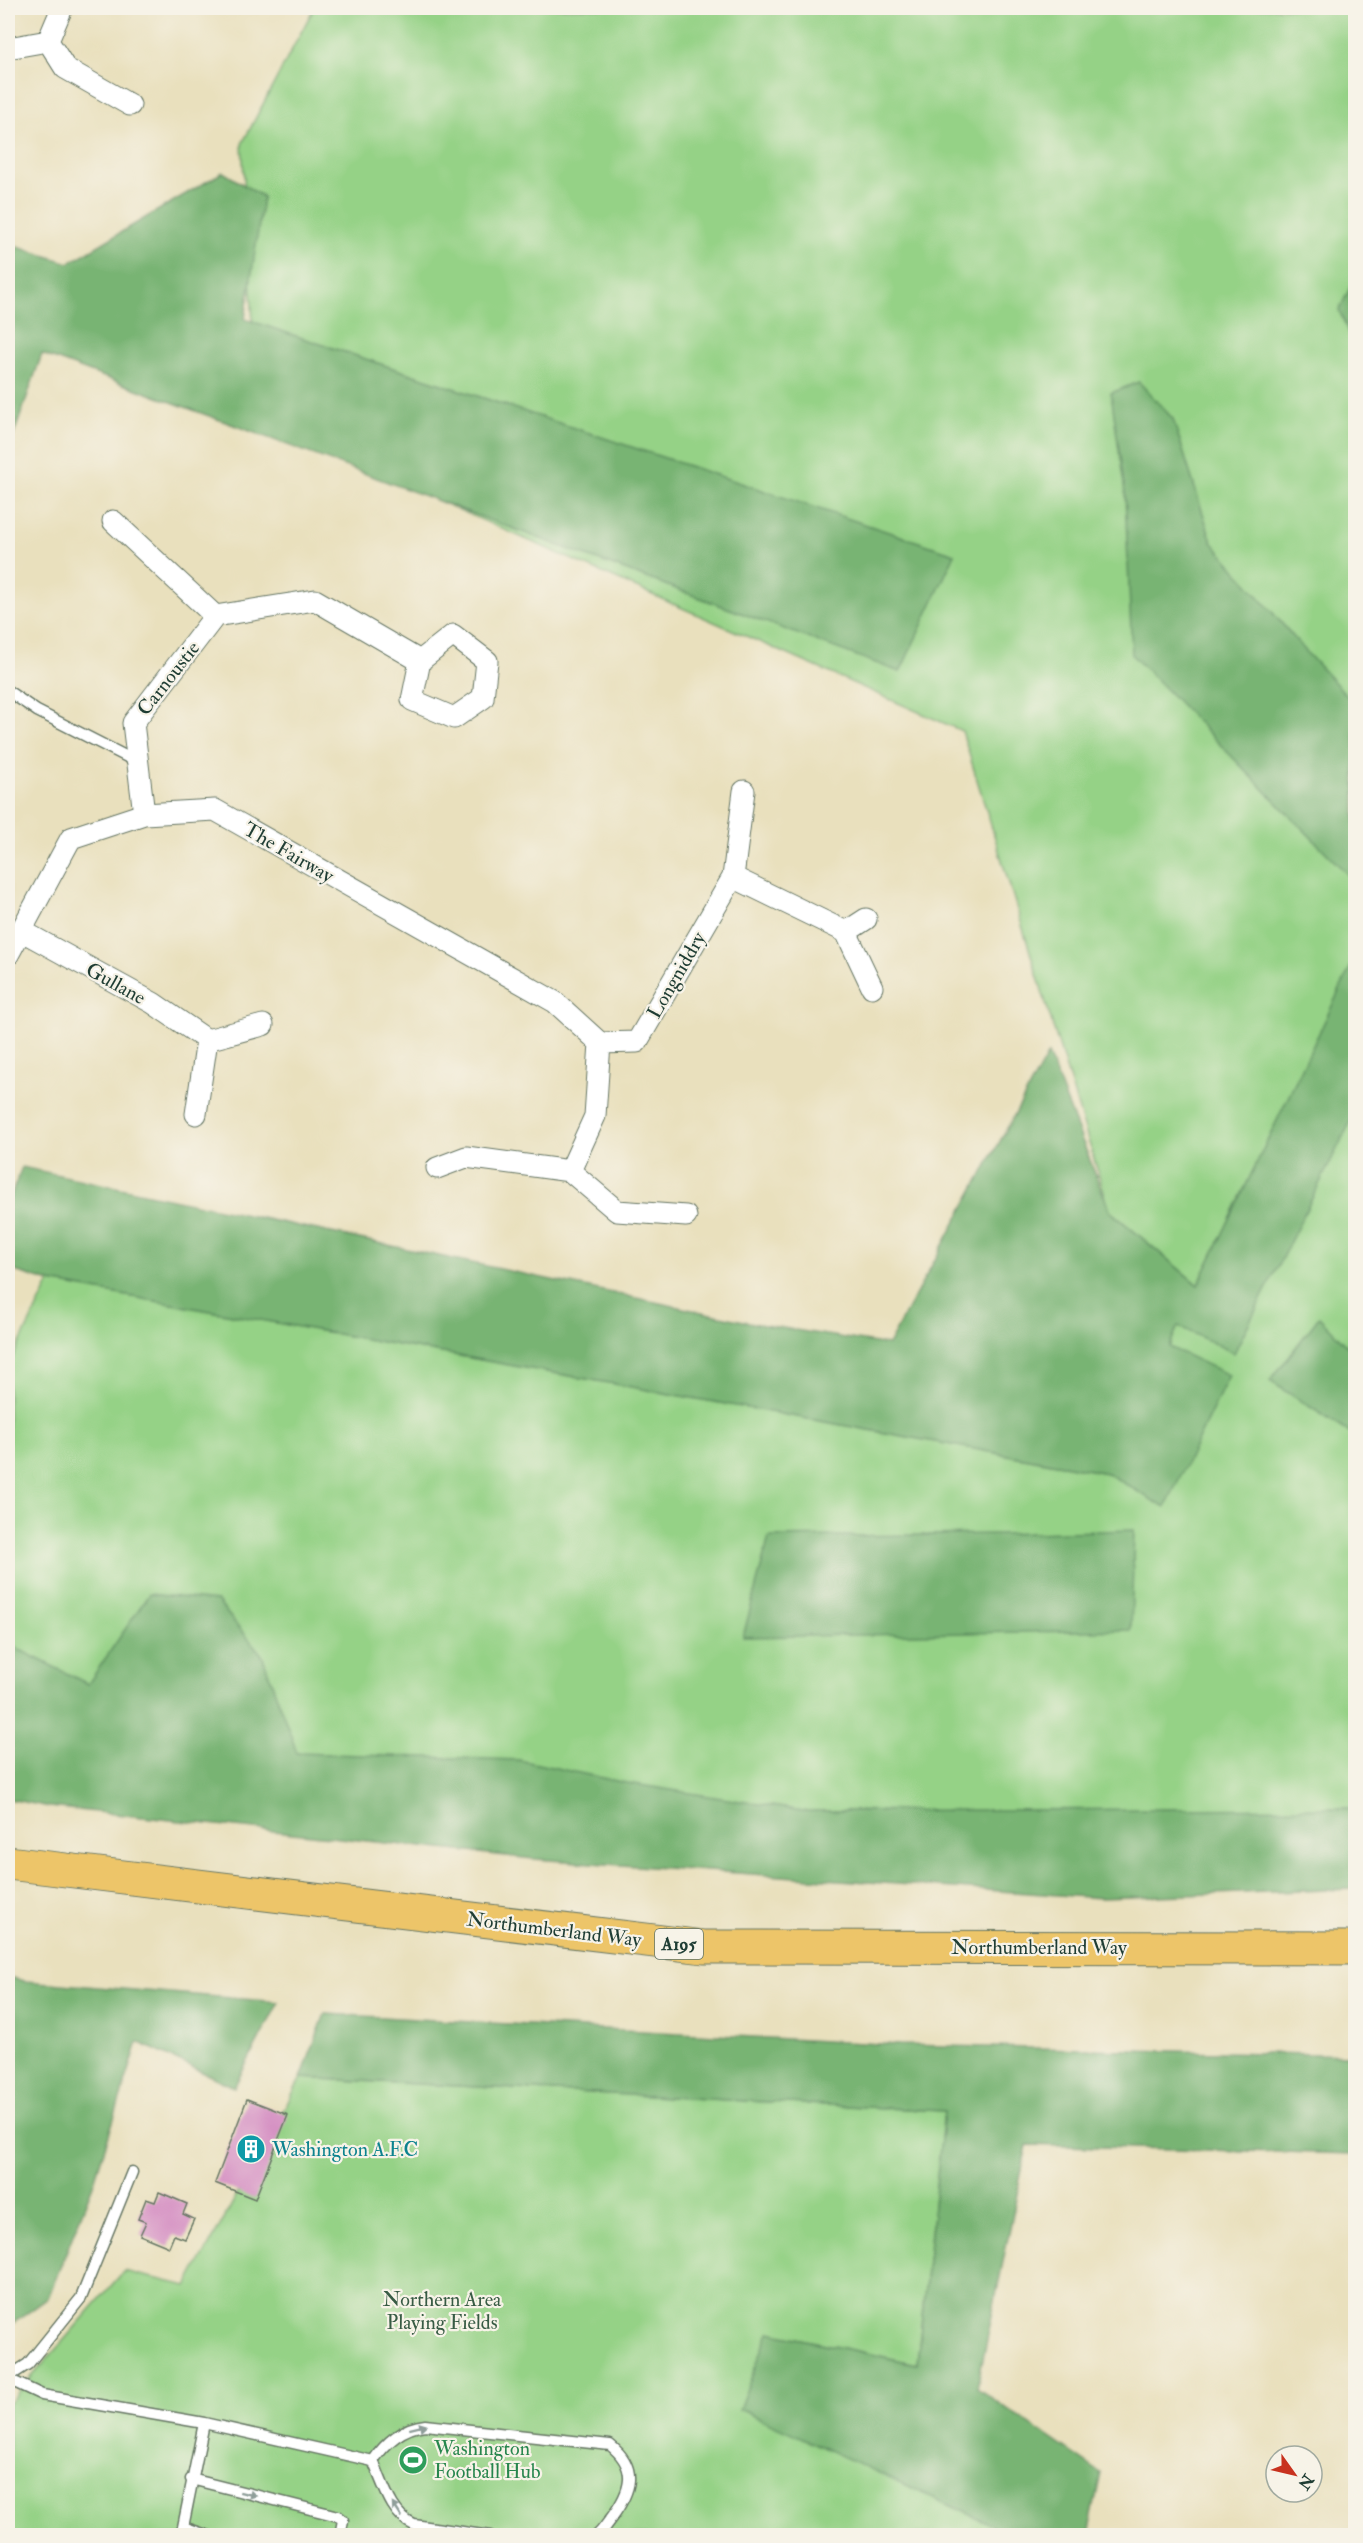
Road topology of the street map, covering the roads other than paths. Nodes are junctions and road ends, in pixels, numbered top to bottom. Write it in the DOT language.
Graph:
graph roads {
  1 [pos="62,8"];
  2 [pos="48,41"];
  3 [pos="8,48"];
  4 [pos="130,105"];
  5 [pos="113,521"];
  6 [pos="215,616"];
  7 [pos="420,660"];
  8 [pos="8,691"];
  9 [pos="139,763"];
  10 [pos="744,790"];
  11 [pos="144,814"];
  12 [pos="733,877"];
  13 [pos="866,920"];
  14 [pos="22,931"];
  15 [pos="846,932"];
  16 [pos="8,955"];
  17 [pos="873,987"];
  18 [pos="263,1025"];
  19 [pos="207,1040"];
  20 [pos="600,1044"];
  21 [pos="196,1114"];
  22 [pos="437,1168"];
  23 [pos="570,1171"];
  24 [pos="686,1216"];
  25 [pos="8,1863"];
  26 [pos="1356,1948"];
  27 [pos="132,2172"];
  28 [pos="8,2378"];
  29 [pos="204,2423"];
  30 [pos="373,2461"];
  31 [pos="192,2480"];
  32 [pos="209,2535"];
  33 [pos="340,2535"];
  34 [pos="490,2535"];
  35 [pos="596,2535"];
  1 -- 2 [label="street"];
  2 -- 3 [label="street"];
  2 -- 4 [label="street"];
  5 -- 6 [label="street"];
  6 -- 7 [label="street"];
  6 -- 9 [label="street, Carnoustie"];
  8 -- 9 [label="lane"];
  9 -- 11 [label="street, Carnoustie"];
  10 -- 12 [label="street, Longniddry"];
  11 -- 14 [label="street, The Fairway"];
  11 -- 20 [label="street, The Fairway"];
  12 -- 15 [label="street"];
  12 -- 20 [label="street, Longniddry"];
  13 -- 15 [label="street"];
  14 -- 16 [label="street, The Fairway"];
  14 -- 19 [label="street, Gullane"];
  15 -- 17 [label="street"];
  18 -- 19 [label="street"];
  19 -- 21 [label="street"];
  20 -- 23 [label="street"];
  22 -- 23 [label="street"];
  23 -- 24 [label="street"];
  25 -- 26 [label="main road, Northumberland Way / A195"];
  27 -- 28 [label="lane"];
  28 -- 29 [label="lane"];
  29 -- 30 [label="lane"];
  29 -- 31 [label="lane"];
  34 -- 30 [label="lane, one-way"];
  30 -- 35 [label="lane, one-way"];
  31 -- 32 [label="lane"];
  31 -- 33 [label="lane, one-way"];
}
